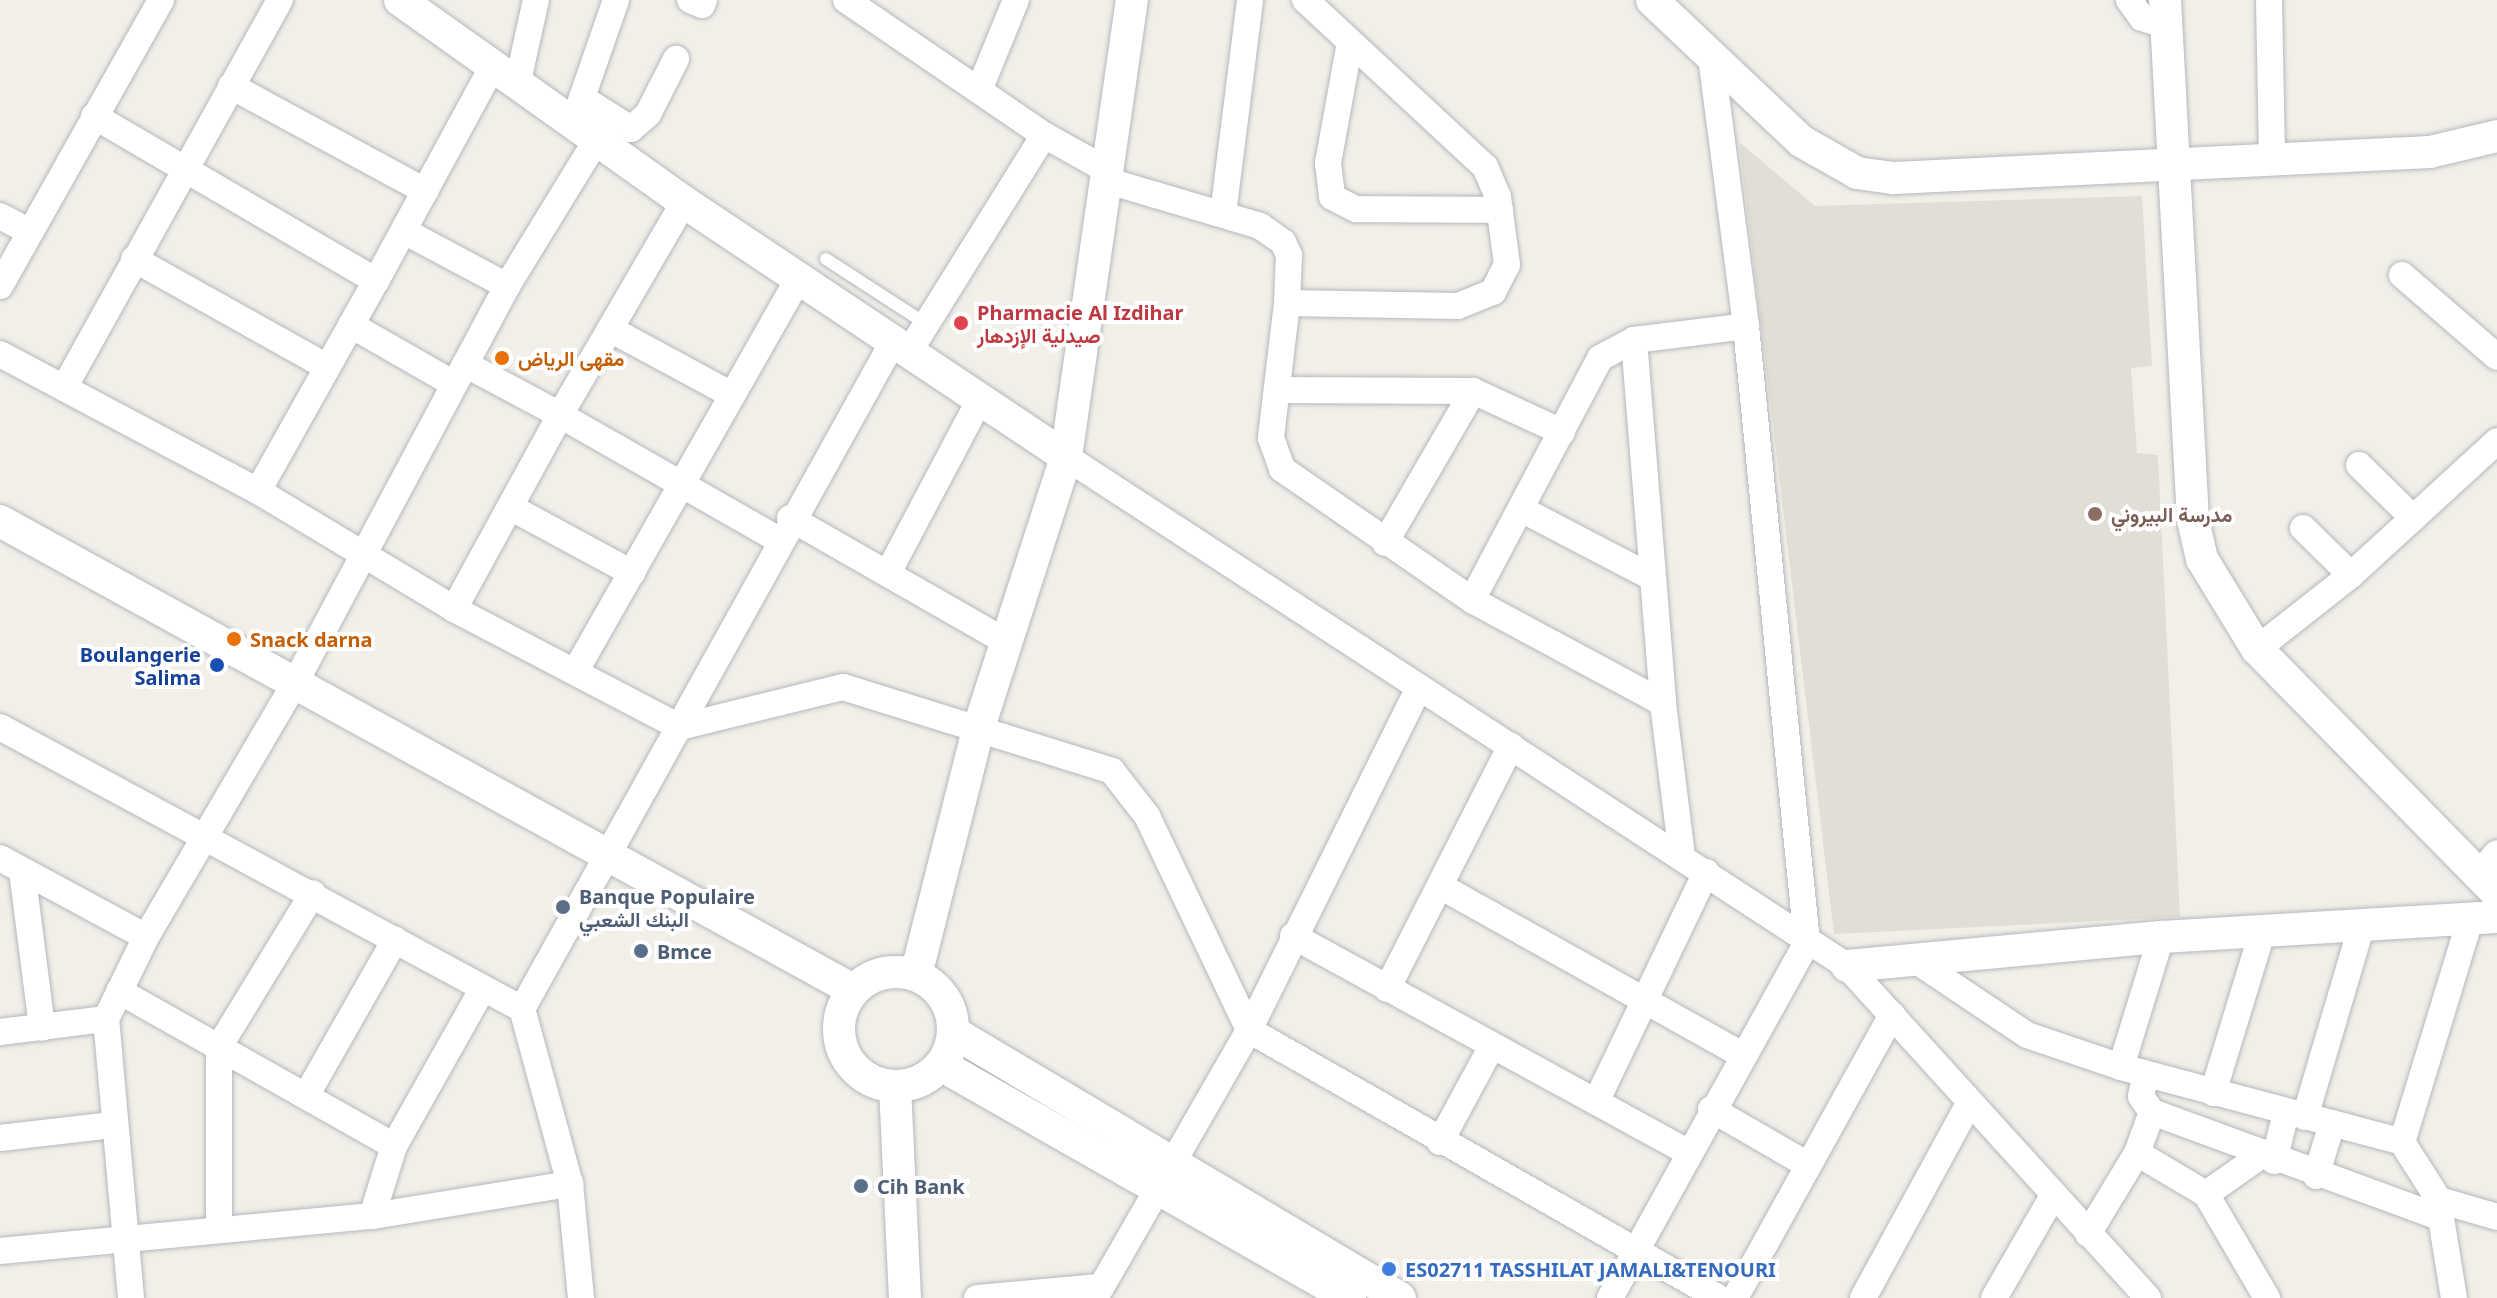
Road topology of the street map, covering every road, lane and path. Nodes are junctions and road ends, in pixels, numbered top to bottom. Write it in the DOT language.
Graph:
graph roads {
  1 [pos="161,0"];
  2 [pos="280,0"];
  3 [pos="400,0"];
  4 [pos="536,0"];
  5 [pos="616,0"];
  6 [pos="690,0"];
  7 [pos="704,0"];
  8 [pos="846,0"];
  9 [pos="1016,0"];
  10 [pos="1132,0"];
  11 [pos="1250,0"];
  12 [pos="1305,0"];
  13 [pos="1652,0"];
  14 [pos="2129,0"];
  15 [pos="2269,0"];
  16 [pos="2166,13"];
  17 [pos="1680,14"];
  18 [pos="1350,42"];
  19 [pos="1711,58"];
  20 [pos="676,59"];
  21 [pos="506,73"];
  22 [pos="231,86"];
  23 [pos="980,88"];
  24 [pos="94,116"];
  25 [pos="584,120"];
  26 [pos="1044,135"];
  27 [pos="2497,136"];
  28 [pos="2272,160"];
  29 [pos="2172,165"];
  30 [pos="183,172"];
  31 [pos="1106,175"];
  32 [pos="425,191"];
  33 [pos="684,202"];
  34 [pos="1500,210"];
  35 [pos="1223,214"];
  36 [pos="0,216"];
  37 [pos="28,231"];
  38 [pos="404,231"];
  39 [pos="134,259"];
  40 [pos="826,259"];
  41 [pos="2402,275"];
  42 [pos="798,279"];
  43 [pos="376,281"];
  44 [pos="0,286"];
  45 [pos="507,286"];
  46 [pos="1287,303"];
  47 [pos="926,324"];
  48 [pos="351,325"];
  49 [pos="1746,326"];
  50 [pos="610,329"];
  51 [pos="1634,340"];
  52 [pos="901,347"];
  53 [pos="0,354"];
  54 [pos="2497,357"];
  55 [pos="327,367"];
  56 [pos="460,374"];
  57 [pos="64,388"];
  58 [pos="1278,390"];
  59 [pos="1473,391"];
  60 [pos="732,395"];
  61 [pos="979,401"];
  62 [pos="560,415"];
  63 [pos="1562,432"];
  64 [pos="2497,441"];
  65 [pos="1066,457"];
  66 [pos="2359,465"];
  67 [pos="682,485"];
  68 [pos="258,491"];
  69 [pos="510,507"];
  70 [pos="1521,509"];
  71 [pos="2413,518"];
  72 [pos="0,521"];
  73 [pos="2303,528"];
  74 [pos="784,529"];
  75 [pos="0,540"];
  76 [pos="1385,543"];
  77 [pos="361,555"];
  78 [pos="632,573"];
  79 [pos="888,573"];
  80 [pos="2351,575"];
  81 [pos="1653,578"];
  82 [pos="1472,600"];
  83 [pos="454,609"];
  84 [pos="1005,641"];
  85 [pos="2257,649"];
  86 [pos="575,672"];
  87 [pos="1418,689"];
  88 [pos="289,694"];
  89 [pos="1663,703"];
  90 [pos="680,727"];
  91 [pos="978,730"];
  92 [pos="3,735"];
  93 [pos="1511,746"];
  94 [pos="209,836"];
  95 [pos="1682,856"];
  96 [pos="11,865"];
  97 [pos="599,867"];
  98 [pos="1706,872"];
  99 [pos="2490,874"];
  100 [pos="1440,886"];
  101 [pos="313,893"];
  102 [pos="2483,919"];
  103 [pos="2361,928"];
  104 [pos="2262,933"];
  105 [pos="1293,936"];
  106 [pos="146,937"];
  107 [pos="2161,937"];
  108 [pos="395,940"];
  109 [pos="1807,943"];
  110 [pos="1912,958"];
  111 [pos="1847,966"];
  112 [pos="916,975"];
  113 [pos="483,988"];
  114 [pos="1387,989"];
  115 [pos="119,991"];
  116 [pos="848,998"];
  117 [pos="1645,1003"];
  118 [pos="522,1009"];
  119 [pos="1892,1015"];
  120 [pos="106,1019"];
  121 [pos="42,1028"];
  122 [pos="1249,1030"];
  123 [pos="0,1032"];
  124 [pos="953,1032"];
  125 [pos="1492,1046"];
  126 [pos="219,1047"];
  127 [pos="1741,1054"];
  128 [pos="941,1065"];
  129 [pos="2134,1070"];
  130 [pos="895,1087"];
  131 [pos="2213,1093"];
  132 [pos="306,1096"];
  133 [pos="1596,1102"];
  134 [pos="1970,1102"];
  135 [pos="1711,1109"];
  136 [pos="2152,1112"];
  137 [pos="2296,1115"];
  138 [pos="2332,1124"];
  139 [pos="112,1125"];
  140 [pos="0,1138"];
  141 [pos="1440,1142"];
  142 [pos="2402,1142"];
  143 [pos="394,1146"];
  144 [pos="1688,1152"];
  145 [pos="2137,1153"];
  146 [pos="2267,1158"];
  147 [pos="1808,1165"];
  148 [pos="2316,1176"];
  149 [pos="1168,1177"];
  150 [pos="570,1184"];
  151 [pos="2206,1194"];
  152 [pos="2053,1196"];
  153 [pos="2440,1209"];
  154 [pos="372,1216"];
  155 [pos="2497,1217"];
  156 [pos="219,1229"];
  157 [pos="2088,1234"];
  158 [pos="123,1238"];
  159 [pos="0,1251"];
  160 [pos="1635,1251"];
  161 [pos="1098,1293"];
  162 [pos="2139,1295"];
  163 [pos="131,1298"];
  164 [pos="581,1298"];
  165 [pos="905,1298"];
  166 [pos="977,1298"];
  167 [pos="1350,1298"];
  168 [pos="1400,1298"];
  169 [pos="1610,1298"];
  170 [pos="1719,1298"];
  171 [pos="1735,1298"];
  172 [pos="1863,1298"];
  173 [pos="1994,1298"];
  174 [pos="2267,1298"];
  175 [pos="2454,1298"];
  1 -- 24 [label="street"];
  2 -- 22 [label="street"];
  3 -- 21 [label="street"];
  4 -- 21 [label="street"];
  5 -- 25 [label="street"];
  6 -- 7 [label="street"];
  8 -- 23 [label="street"];
  9 -- 23 [label="street"];
  10 -- 31 [label="street"];
  11 -- 35 [label="street"];
  12 -- 18 [label="street"];
  13 -- 17 [label="street"];
  14 -- 16 [label="street"];
  15 -- 28 [label="street"];
  16 -- 29 [label="street"];
  17 -- 19 [label="street"];
  18 -- 34 [label="street"];
  18 -- 34 [label="street"];
  19 -- 29 [label="street"];
  19 -- 49 [label="street"];
  20 -- 25 [label="street"];
  21 -- 25 [label="street"];
  21 -- 32 [label="street"];
  22 -- 30 [label="street"];
  22 -- 32 [label="street"];
  23 -- 26 [label="street"];
  24 -- 30 [label="street"];
  24 -- 37 [label="street"];
  25 -- 33 [label="street"];
  25 -- 45 [label="street"];
  26 -- 31 [label="street"];
  26 -- 47 [label="street"];
  27 -- 28 [label="street"];
  28 -- 29 [label="street"];
  29 -- 85 [label="street"];
  30 -- 39 [label="street"];
  30 -- 43 [label="street"];
  31 -- 35 [label="street"];
  31 -- 65 [label="street"];
  32 -- 38 [label="street"];
  33 -- 42 [label="street"];
  33 -- 50 [label="street"];
  34 -- 46 [label="street"];
  35 -- 46 [label="street"];
  36 -- 37 [label="street"];
  37 -- 44 [label="street"];
  38 -- 43 [label="street"];
  38 -- 45 [label="street"];
  39 -- 55 [label="street"];
  39 -- 57 [label="street"];
  40 -- 47 [label="lane"];
  41 -- 54 [label="street"];
  42 -- 52 [label="street"];
  42 -- 60 [label="street"];
  43 -- 48 [label="street"];
  45 -- 56 [label="street"];
  46 -- 58 [label="street"];
  47 -- 52 [label="street"];
  48 -- 55 [label="street"];
  48 -- 56 [label="street"];
  49 -- 51 [label="street"];
  49 -- 109 [label="street"];
  50 -- 60 [label="street"];
  50 -- 62 [label="street"];
  51 -- 63 [label="street"];
  51 -- 81 [label="street"];
  52 -- 61 [label="street"];
  52 -- 74 [label="street"];
  53 -- 57 [label="street"];
  55 -- 68 [label="street"];
  56 -- 62 [label="street"];
  56 -- 77 [label="street"];
  57 -- 68 [label="street"];
  58 -- 59 [label="street"];
  58 -- 76 [label="street"];
  59 -- 63 [label="street"];
  59 -- 76 [label="street"];
  60 -- 67 [label="street"];
  61 -- 65 [label="street"];
  61 -- 79 [label="street"];
  62 -- 67 [label="street"];
  62 -- 69 [label="street"];
  63 -- 70 [label="street"];
  64 -- 71 [label="street"];
  65 -- 84 [label="street"];
  65 -- 87 [label="street"];
  66 -- 71 [label="street"];
  67 -- 74 [label="street"];
  67 -- 78 [label="street"];
  68 -- 77 [label="street"];
  69 -- 78 [label="street"];
  69 -- 83 [label="street"];
  70 -- 81 [label="street"];
  70 -- 82 [label="street"];
  71 -- 80 [label="street"];
  72 -- 88 [label="street"];
  73 -- 80 [label="street"];
  74 -- 79 [label="street"];
  74 -- 90 [label="street"];
  75 -- 88 [label="street"];
  76 -- 82 [label="street"];
  77 -- 83 [label="street"];
  77 -- 88 [label="street"];
  78 -- 86 [label="street"];
  79 -- 84 [label="street"];
  80 -- 85 [label="street"];
  81 -- 89 [label="street"];
  82 -- 89 [label="street"];
  83 -- 86 [label="street"];
  84 -- 91 [label="street"];
  85 -- 99 [label="street"];
  86 -- 90 [label="street"];
  87 -- 93 [label="street"];
  87 -- 105 [label="street"];
  88 -- 94 [label="street"];
  88 -- 97 [label="street"];
  89 -- 95 [label="street"];
  90 -- 91 [label="street"];
  90 -- 97 [label="street"];
  91 -- 112 [label="street"];
  91 -- 122 [label="street"];
  92 -- 94 [label="street"];
  93 -- 95 [label="street"];
  93 -- 100 [label="street"];
  94 -- 101 [label="street"];
  94 -- 106 [label="street"];
  95 -- 98 [label="street"];
  96 -- 106 [label="street"];
  96 -- 121 [label="street"];
  97 -- 116 [label="street"];
  97 -- 118 [label="street"];
  98 -- 109 [label="street"];
  98 -- 117 [label="street"];
  100 -- 114 [label="street"];
  100 -- 117 [label="street"];
  101 -- 108 [label="street"];
  101 -- 126 [label="street"];
  102 -- 103 [label="street"];
  102 -- 142 [label="street"];
  103 -- 104 [label="street"];
  103 -- 137 [label="street"];
  104 -- 107 [label="street"];
  104 -- 131 [label="street"];
  105 -- 114 [label="street"];
  105 -- 122 [label="street"];
  106 -- 115 [label="street"];
  107 -- 110 [label="street"];
  107 -- 129 [label="street"];
  108 -- 113 [label="street"];
  108 -- 132 [label="street"];
  109 -- 111 [label="street"];
  109 -- 127 [label="street"];
  110 -- 111 [label="street"];
  110 -- 129 [label="street"];
  111 -- 119 [label="street"];
  112 -- 116 [label="street"];
  112 -- 124 [label="street"];
  113 -- 118 [label="street"];
  113 -- 143 [label="street"];
  114 -- 125 [label="street"];
  115 -- 120 [label="street"];
  115 -- 126 [label="street"];
  116 -- 130 [label="street"];
  117 -- 127 [label="street"];
  117 -- 133 [label="street"];
  118 -- 150 [label="street"];
  119 -- 134 [label="street"];
  119 -- 147 [label="street"];
  120 -- 121 [label="street"];
  120 -- 139 [label="street"];
  121 -- 123 [label="street"];
  122 -- 141 [label="street"];
  122 -- 149 [label="street"];
  124 -- 128 [label="street"];
  124 -- 149 [label="street"];
  125 -- 133 [label="street"];
  125 -- 141 [label="street"];
  126 -- 132 [label="street"];
  126 -- 156 [label="street"];
  127 -- 135 [label="street"];
  128 -- 130 [label="street"];
  128 -- 149 [label="street"];
  129 -- 131 [label="street"];
  129 -- 136 [label="street"];
  130 -- 165 [label="street"];
  131 -- 137 [label="street"];
  132 -- 143 [label="street"];
  133 -- 144 [label="street"];
  134 -- 152 [label="street"];
  134 -- 172 [label="street"];
  135 -- 144 [label="street"];
  135 -- 147 [label="street"];
  136 -- 145 [label="street"];
  136 -- 146 [label="street"];
  137 -- 138 [label="street"];
  137 -- 146 [label="street"];
  138 -- 142 [label="street"];
  138 -- 148 [label="street"];
  139 -- 140 [label="street"];
  139 -- 158 [label="street"];
  141 -- 160 [label="street"];
  142 -- 153 [label="street"];
  143 -- 154 [label="street"];
  144 -- 160 [label="street"];
  145 -- 151 [label="street"];
  145 -- 157 [label="street"];
  146 -- 148 [label="street"];
  146 -- 151 [label="street"];
  147 -- 171 [label="street"];
  148 -- 153 [label="street"];
  149 -- 161 [label="street"];
  149 -- 167 [label="street"];
  149 -- 168 [label="street"];
  150 -- 154 [label="street"];
  150 -- 164 [label="street"];
  151 -- 174 [label="street"];
  152 -- 157 [label="street"];
  152 -- 173 [label="street"];
  153 -- 155 [label="street"];
  153 -- 175 [label="street"];
  154 -- 156 [label="street"];
  156 -- 158 [label="street"];
  157 -- 162 [label="street"];
  158 -- 159 [label="street"];
  158 -- 163 [label="street"];
  160 -- 169 [label="street"];
  160 -- 170 [label="street"];
  161 -- 166 [label="street"];
}
